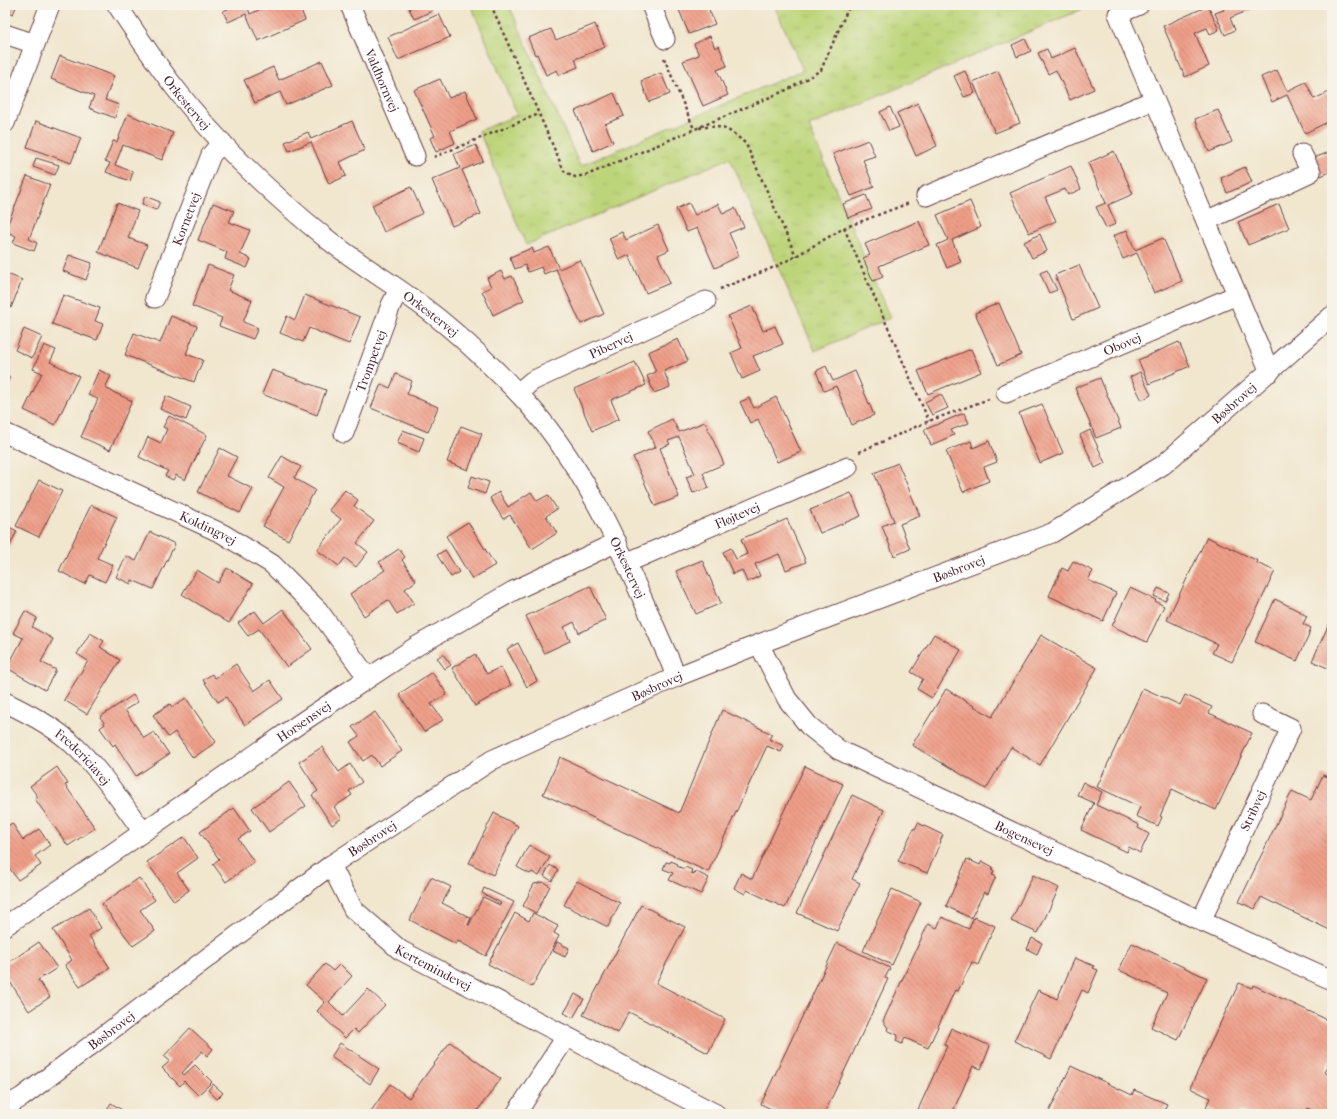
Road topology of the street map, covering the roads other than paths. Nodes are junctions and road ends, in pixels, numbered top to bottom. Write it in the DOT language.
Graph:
graph roads {
  1 [pos="50,5"];
  2 [pos="117,5"];
  3 [pos="350,5"];
  4 [pos="651,5"];
  5 [pos="1139,5"];
  6 [pos="5,34"];
  7 [pos="665,39"];
  8 [pos="35,44"];
  9 [pos="1154,100"];
  10 [pos="5,123"];
  11 [pos="222,142"];
  12 [pos="1302,154"];
  13 [pos="415,156"];
  14 [pos="926,196"];
  15 [pos="1206,221"];
  16 [pos="398,290"];
  17 [pos="1238,295"];
  18 [pos="155,298"];
  19 [pos="706,301"];
  20 [pos="1332,316"];
  21 [pos="1270,372"];
  22 [pos="518,393"];
  23 [pos="1006,393"];
  24 [pos="5,433"];
  25 [pos="344,433"];
  26 [pos="848,467"];
  27 [pos="617,542"];
  28 [pos="626,563"];
  29 [pos="759,644"];
  30 [pos="676,677"];
  31 [pos="368,678"];
  32 [pos="5,702"];
  33 [pos="1262,714"];
  34 [pos="143,832"];
  35 [pos="331,865"];
  36 [pos="1201,921"];
  37 [pos="5,926"];
  38 [pos="1332,980"];
  39 [pos="566,1037"];
  40 [pos="5,1107"];
  41 [pos="516,1114"];
  42 [pos="716,1114"];
  1 -- 8 [label="street"];
  2 -- 11 [label="street, Orkestervej"];
  3 -- 13 [label="street, Valdhornvej"];
  4 -- 7 [label="street"];
  5 -- 9 [label="street"];
  6 -- 8 [label="street"];
  8 -- 10 [label="street"];
  9 -- 14 [label="street"];
  9 -- 15 [label="street"];
  11 -- 16 [label="street, Orkestervej"];
  11 -- 18 [label="street, Kornetvej"];
  12 -- 15 [label="street"];
  15 -- 17 [label="street"];
  16 -- 22 [label="street, Orkestervej"];
  16 -- 25 [label="street, Trompetvej"];
  17 -- 21 [label="street"];
  17 -- 23 [label="street, Obovej"];
  19 -- 22 [label="street, Pibervej"];
  20 -- 21 [label="street, Bøsbrovej"];
  21 -- 29 [label="street, Bøsbrovej"];
  22 -- 27 [label="street, Orkestervej"];
  24 -- 31 [label="street, Koldingvej"];
  26 -- 28 [label="street, Fløjtevej"];
  27 -- 28 [label="street, Orkestervej"];
  27 -- 31 [label="street, Horsensvej"];
  28 -- 30 [label="street, Orkestervej"];
  29 -- 30 [label="street, Bøsbrovej"];
  29 -- 36 [label="street, Bogensevej"];
  30 -- 35 [label="street, Bøsbrovej"];
  31 -- 34 [label="street, Horsensvej"];
  32 -- 34 [label="street, Fredericiavej"];
  33 -- 36 [label="street, Stribvej"];
  34 -- 37 [label="street, Horsensvej"];
  35 -- 39 [label="street, Kertemindevej"];
  35 -- 40 [label="street, Bøsbrovej"];
  36 -- 38 [label="street, Bogensevej"];
  39 -- 41 [label="street"];
  39 -- 42 [label="street, Kertemindevej"];
}
